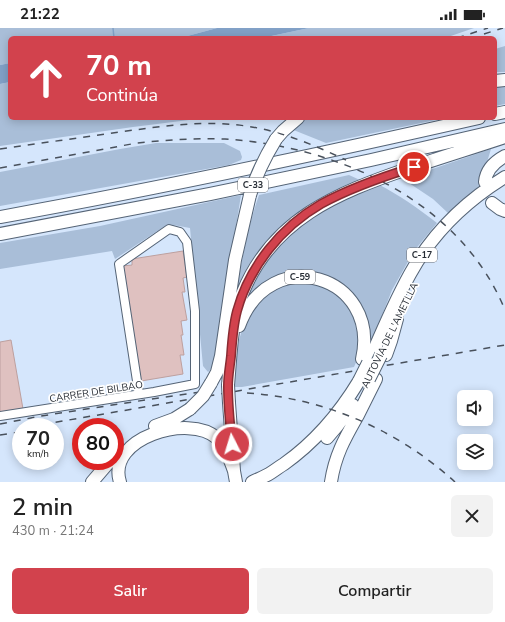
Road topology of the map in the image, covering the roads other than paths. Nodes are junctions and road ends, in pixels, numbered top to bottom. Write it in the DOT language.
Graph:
graph roads {
  1 [pos="296,120"];
  2 [pos="470,120"];
  3 [pos="505,129"];
  4 [pos="505,138"];
  5 [pos="505,156"];
  6 [pos="505,177"];
  7 [pos="485,182"];
  8 [pos="505,187"];
  9 [pos="492,203"];
  10 [pos="505,211"];
  11 [pos="0,217"];
  12 [pos="0,234"];
  13 [pos="225,337"];
  14 [pos="375,356"];
  15 [pos="230,360"];
  16 [pos="364,381"];
  17 [pos="228,385"];
  18 [pos="139,394"];
  19 [pos="0,416"];
  20 [pos="124,445"];
  21 [pos="102,470"];
  22 [pos="235,476"];
  23 [pos="92,482"];
  24 [pos="120,482"];
  25 [pos="252,482"];
  26 [pos="272,482"];
  27 [pos="331,482"];
  1 -- 13 [label="highway, C-59, bridge"];
  2 -- 11 [label="highway, C-33"];
  3 -- 12 [label="highway, C-33"];
  4 -- 15 [label="highway, C-59"];
  5 -- 7 [label="highway"];
  6 -- 14 [label="highway, C-17"];
  8 -- 14 [label="highway, AUTOVIA DE L'AMETLLA / C-17"];
  9 -- 10 [label="highway"];
  13 -- 17 [label="highway, C-59"];
  13 -- 20 [label="highway, bridge"];
  14 -- 15 [label="highway, C-59"];
  14 -- 16 [label="highway, AUTOVIA DE L'AMETLLA / C-17, bridge"];
  14 -- 16 [label="highway, C-59"];
  15 -- 17 [label="highway, C-59"];
  16 -- 25 [label="highway, C-59"];
  16 -- 26 [label="highway, AUTOVIA DE L'AMETLLA / C-17"];
  16 -- 27 [label="highway"];
  17 -- 22 [label="highway, C-59, bridge"];
  18 -- 18 [label="street, CARRER DE BILBAO"];
  18 -- 19 [label="street, CARRER DE BILBAO"];
  21 -- 23 [label="highway"];
  22 -- 24 [label="highway"];
}
